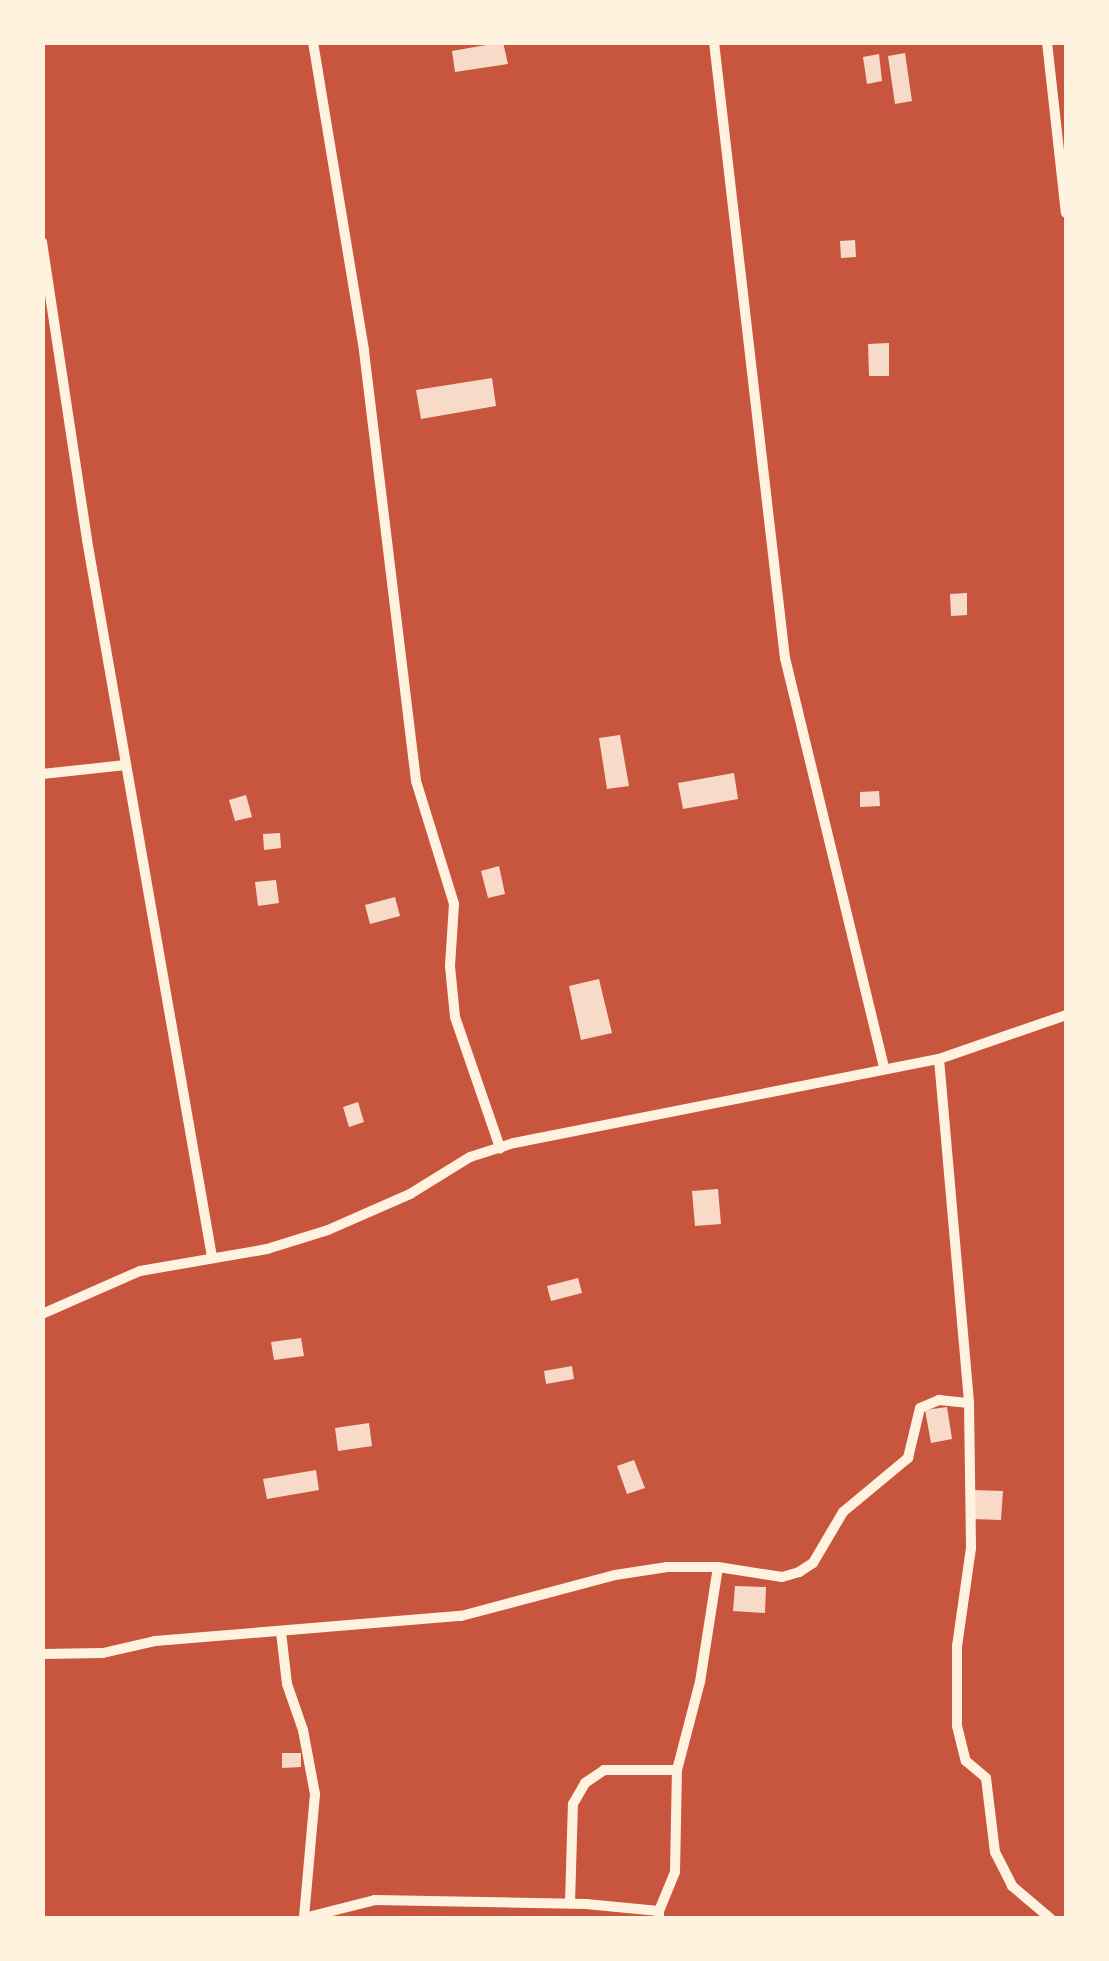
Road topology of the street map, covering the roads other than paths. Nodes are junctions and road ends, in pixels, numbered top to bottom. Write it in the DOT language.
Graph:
graph roads {
  1 [pos="312,42"];
  2 [pos="714,42"];
  3 [pos="1047,42"];
  4 [pos="1066,213"];
  5 [pos="42,242"];
  6 [pos="126,765"];
  7 [pos="42,774"];
  8 [pos="1066,1015"];
  9 [pos="939,1059"];
  10 [pos="884,1068"];
  11 [pos="500,1148"];
  12 [pos="212,1257"];
  13 [pos="42,1314"];
  14 [pos="969,1403"];
  15 [pos="718,1568"];
  16 [pos="281,1632"];
  17 [pos="42,1654"];
  18 [pos="677,1770"];
  19 [pos="570,1904"];
  20 [pos="659,1915"];
  21 [pos="304,1918"];
  22 [pos="1050,1918"];
  1 -- 11 [label="street"];
  2 -- 10 [label="street"];
  3 -- 4 [label="street"];
  5 -- 6 [label="street"];
  6 -- 7 [label="street"];
  6 -- 12 [label="street"];
  8 -- 9 [label="street"];
  9 -- 10 [label="street"];
  9 -- 14 [label="street"];
  10 -- 11 [label="street"];
  11 -- 12 [label="street"];
  12 -- 13 [label="street"];
  14 -- 15 [label="street"];
  14 -- 22 [label="street"];
  15 -- 16 [label="street"];
  15 -- 18 [label="street"];
  16 -- 17 [label="street"];
  16 -- 21 [label="street"];
  18 -- 19 [label="street"];
  18 -- 20 [label="street"];
  19 -- 20 [label="street"];
  19 -- 21 [label="street"];
}
